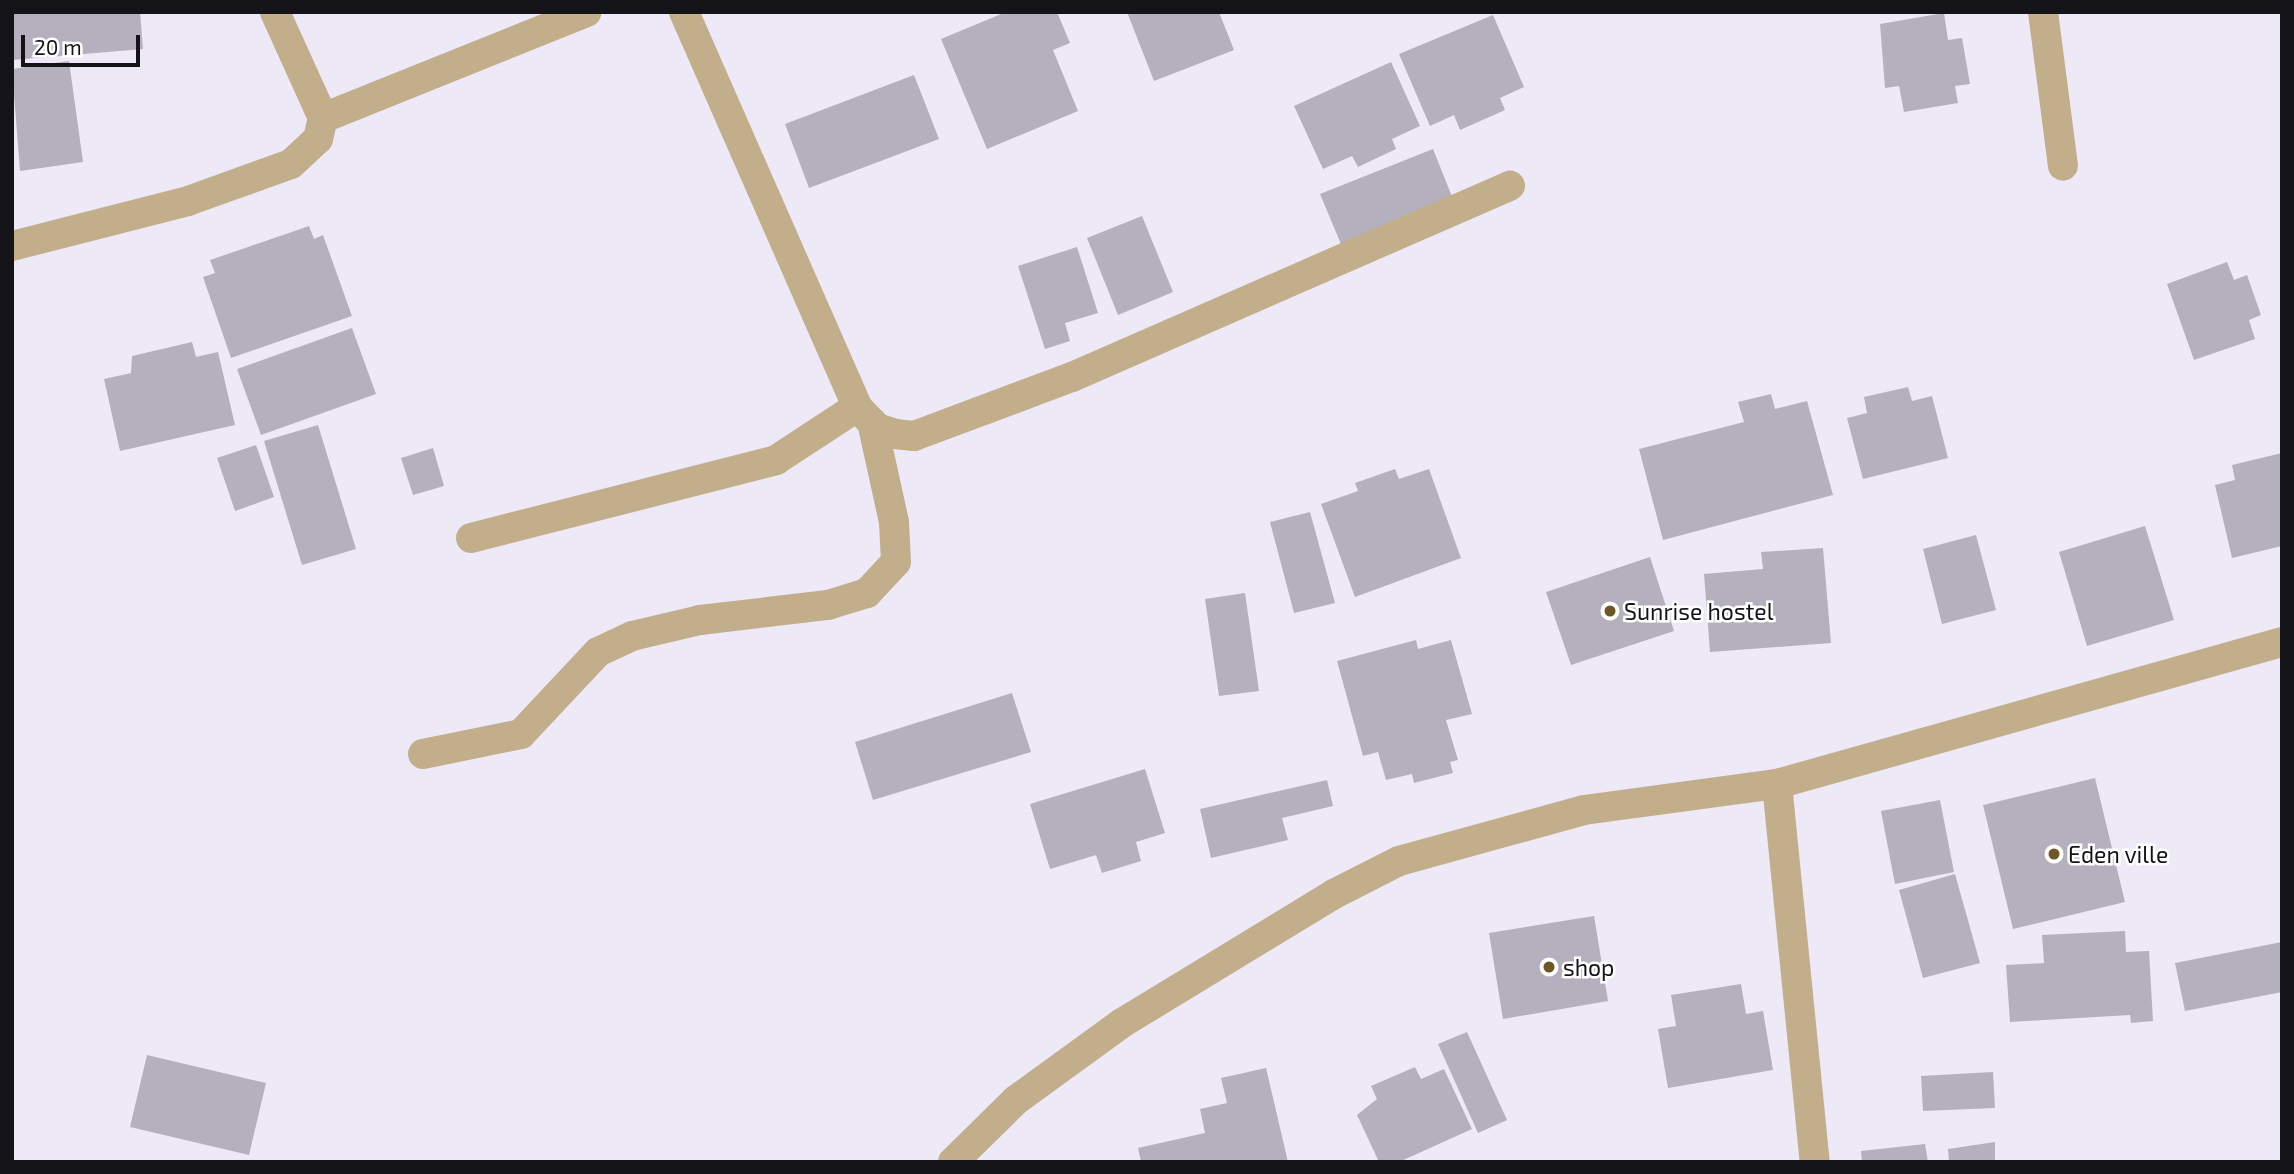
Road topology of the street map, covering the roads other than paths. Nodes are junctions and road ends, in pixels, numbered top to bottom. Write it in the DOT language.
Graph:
graph roads {
  1 [pos="275,12"];
  2 [pos="587,12"];
  3 [pos="684,12"];
  4 [pos="2043,12"];
  5 [pos="323,118"];
  6 [pos="2063,166"];
  7 [pos="1510,186"];
  8 [pos="12,246"];
  9 [pos="864,415"];
  10 [pos="471,538"];
  11 [pos="2282,642"];
  12 [pos="424,754"];
  13 [pos="1777,784"];
  14 [pos="953,1162"];
  15 [pos="1815,1162"];
  1 -- 5 [label="street"];
  2 -- 5 [label="street"];
  3 -- 9 [label="street"];
  4 -- 6 [label="street"];
  5 -- 8 [label="street"];
  7 -- 9 [label="street"];
  9 -- 10 [label="street"];
  9 -- 12 [label="street"];
  11 -- 13 [label="street"];
  13 -- 14 [label="street"];
  13 -- 15 [label="street"];
}
